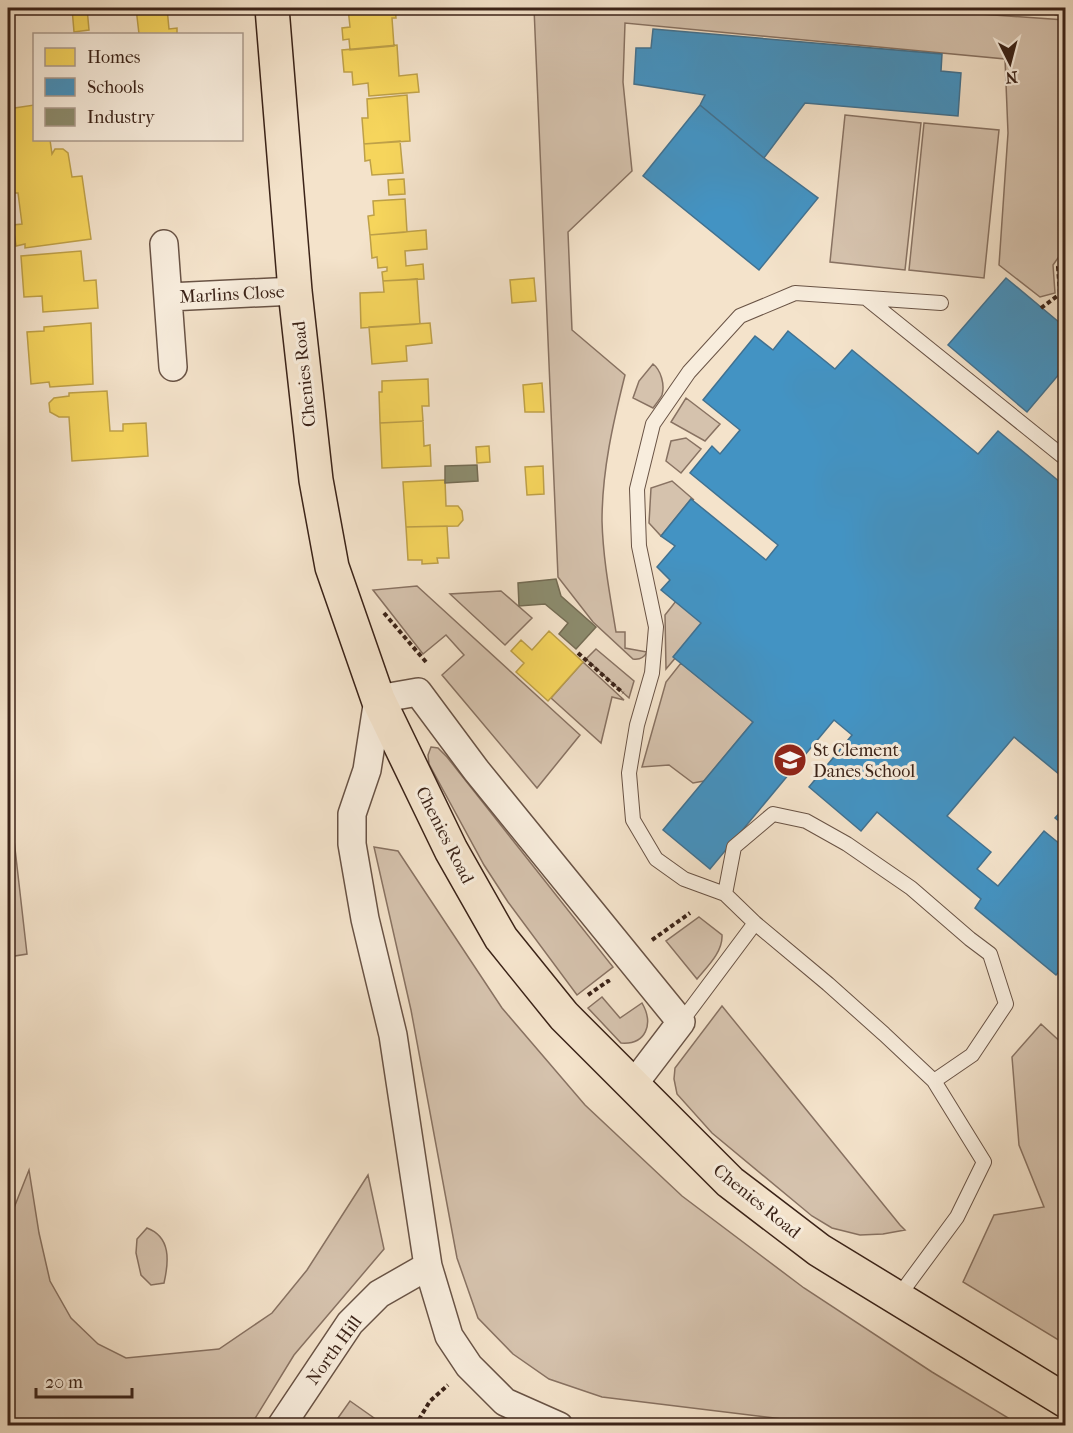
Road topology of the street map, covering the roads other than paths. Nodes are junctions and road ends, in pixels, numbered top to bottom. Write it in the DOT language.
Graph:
graph roads {
  1 [pos="272,8"];
  2 [pos="164,244"];
  3 [pos="295,291"];
  4 [pos="169,297"];
  5 [pos="866,298"];
  6 [pos="941,303"];
  7 [pos="173,367"];
  8 [pos="1065,459"];
  9 [pos="378,699"];
  10 [pos="725,894"];
  11 [pos="755,923"];
  12 [pos="681,1022"];
  13 [pos="934,1081"];
  14 [pos="633,1085"];
  15 [pos="428,1266"];
  16 [pos="898,1297"];
  17 [pos="1065,1401"];
  18 [pos="281,1425"];
  19 [pos="559,1425"];
  1 -- 3 [label="main road, Chenies Road"];
  2 -- 4 [label="street, Marlins Close"];
  3 -- 4 [label="street, Marlins Close"];
  3 -- 9 [label="main road, Chenies Road"];
  4 -- 7 [label="street, Marlins Close"];
  5 -- 6 [label="lane"];
  5 -- 8 [label="lane"];
  5 -- 10 [label="lane"];
  9 -- 12 [label="street"];
  9 -- 14 [label="main road, Chenies Road"];
  9 -- 15 [label="street"];
  10 -- 11 [label="lane"];
  10 -- 13 [label="lane"];
  11 -- 12 [label="lane"];
  11 -- 13 [label="lane"];
  12 -- 14 [label="street"];
  13 -- 16 [label="lane"];
  14 -- 16 [label="main road, Chenies Road"];
  15 -- 18 [label="street, North Hill"];
  15 -- 19 [label="street"];
  16 -- 17 [label="main road, Chenies Road"];
}
